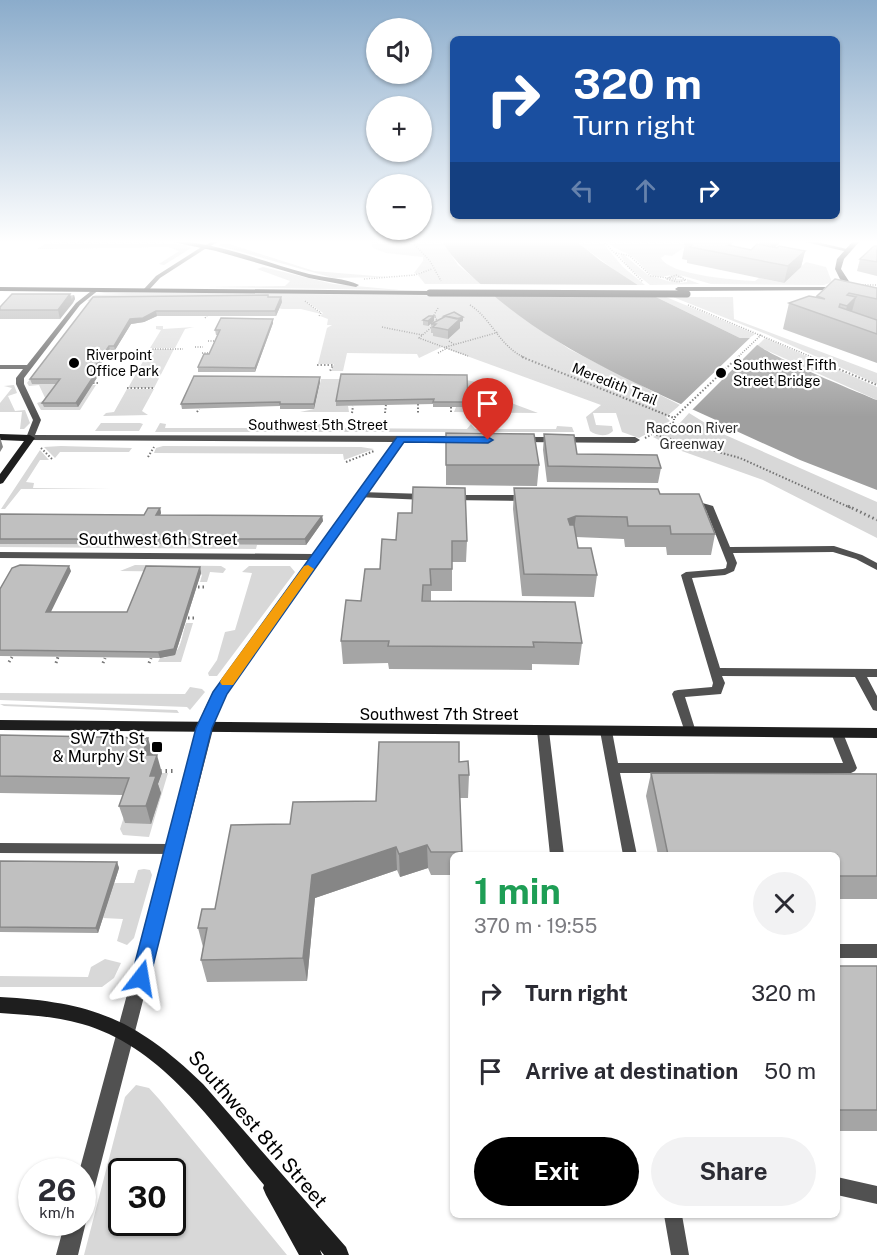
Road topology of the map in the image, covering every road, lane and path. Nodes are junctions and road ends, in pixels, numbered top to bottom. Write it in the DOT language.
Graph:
graph roads {
  1 [pos="302,299"];
  2 [pos="84,300"];
  3 [pos="467,304"];
  4 [pos="685,304"];
  5 [pos="438,308"];
  6 [pos="319,316"];
  7 [pos="382,327"];
  8 [pos="499,332"];
  9 [pos="422,335"];
  10 [pos="760,335"];
  11 [pos="208,340"];
  12 [pos="218,341"];
  13 [pos="449,341"];
  14 [pos="455,345"];
  15 [pos="195,347"];
  16 [pos="203,347"];
  17 [pos="446,348"];
  18 [pos="150,349"];
  19 [pos="183,349"];
  20 [pos="202,353"];
  21 [pos="212,353"];
  22 [pos="438,353"];
  23 [pos="468,356"];
  24 [pos="317,365"];
  25 [pos="0,367"];
  26 [pos="28,367"];
  27 [pos="330,371"];
  28 [pos="93,383"];
  29 [pos="99,383"];
  30 [pos="877,385"];
  31 [pos="127,388"];
  32 [pos="154,388"];
  33 [pos="386,404"];
  34 [pos="418,404"];
  35 [pos="354,406"];
  36 [pos="451,407"];
  37 [pos="352,413"];
  38 [pos="385,413"];
  39 [pos="418,413"];
  40 [pos="451,413"];
  41 [pos="674,418"];
  42 [pos="653,434"];
  43 [pos="0,437"];
  44 [pos="30,438"];
  45 [pos="401,439"];
  46 [pos="470,440"];
  47 [pos="505,440"];
  48 [pos="635,440"];
  49 [pos="40,446"];
  50 [pos="154,446"];
  51 [pos="378,449"];
  52 [pos="148,458"];
  53 [pos="52,459"];
  54 [pos="346,462"];
  55 [pos="0,481"];
  56 [pos="360,495"];
  57 [pos="536,498"];
  58 [pos="676,501"];
  59 [pos="877,520"];
  60 [pos="727,550"];
  61 [pos="0,555"];
  62 [pos="317,556"];
  63 [pos="877,567"];
  64 [pos="198,587"];
  65 [pos="207,587"];
  66 [pos="188,618"];
  67 [pos="197,618"];
  68 [pos="12,657"];
  69 [pos="58,657"];
  70 [pos="105,658"];
  71 [pos="151,658"];
  72 [pos="9,663"];
  73 [pos="56,663"];
  74 [pos="103,663"];
  75 [pos="149,663"];
  76 [pos="717,672"];
  77 [pos="859,673"];
  78 [pos="877,673"];
  79 [pos="877,707"];
  80 [pos="0,725"];
  81 [pos="204,728"];
  82 [pos="543,731"];
  83 [pos="606,731"];
  84 [pos="690,732"];
  85 [pos="837,733"];
  86 [pos="877,733"];
  87 [pos="613,768"];
  88 [pos="151,771"];
  89 [pos="173,771"];
  90 [pos="0,848"];
  91 [pos="173,849"];
  92 [pos="558,852"];
  93 [pos="629,852"];
  94 [pos="840,951"];
  95 [pos="877,951"];
  96 [pos="0,1005"];
  97 [pos="126,1032"];
  98 [pos="93,1158"];
  99 [pos="259,1164"];
  100 [pos="840,1187"];
  101 [pos="877,1195"];
  102 [pos="674,1218"];
  103 [pos="72,1236"];
  104 [pos="67,1255"];
  105 [pos="311,1255"];
  106 [pos="338,1255"];
  107 [pos="680,1255"];
  1 -- 6 [label="path"];
  2 -- 26 [label="lane"];
  3 -- 8 [label="path, Meredith Trail"];
  4 -- 10 [label="path"];
  5 -- 9 [label="path"];
  7 -- 9 [label="path"];
  8 -- 14 [label="path"];
  8 -- 41 [label="path, Meredith Trail"];
  9 -- 17 [label="path"];
  10 -- 30 [label="path"];
  10 -- 41 [label="path, Meredith Trail"];
  11 -- 12 [label="path"];
  13 -- 14 [label="path"];
  14 -- 17 [label="path"];
  15 -- 16 [label="path"];
  17 -- 22 [label="path"];
  17 -- 23 [label="path"];
  18 -- 19 [label="path"];
  20 -- 21 [label="path"];
  24 -- 27 [label="path"];
  25 -- 26 [label="lane"];
  26 -- 44 [label="lane"];
  28 -- 29 [label="path"];
  31 -- 32 [label="path"];
  33 -- 38 [label="path"];
  34 -- 39 [label="path"];
  35 -- 37 [label="path"];
  36 -- 40 [label="path"];
  41 -- 42 [label="path"];
  42 -- 48 [label="path"];
  42 -- 59 [label="path"];
  43 -- 44 [label="main road, Southwest 5th Street"];
  44 -- 45 [label="street, Southwest 5th Street"];
  44 -- 55 [label="main road"];
  45 -- 46 [label="street, Southwest 5th Street"];
  45 -- 56 [label="street"];
  47 -- 48 [label="street"];
  49 -- 53 [label="path"];
  50 -- 52 [label="path"];
  51 -- 54 [label="path"];
  56 -- 57 [label="lane"];
  56 -- 62 [label="street"];
  58 -- 60 [label="lane"];
  60 -- 63 [label="lane"];
  60 -- 76 [label="lane"];
  61 -- 62 [label="street, Southwest 6th Street"];
  62 -- 81 [label="street"];
  64 -- 65 [label="path"];
  66 -- 67 [label="path"];
  68 -- 72 [label="path"];
  69 -- 73 [label="path"];
  70 -- 74 [label="path"];
  71 -- 75 [label="path"];
  76 -- 77 [label="lane"];
  76 -- 84 [label="lane"];
  77 -- 78 [label="lane"];
  77 -- 79 [label="lane"];
  80 -- 81 [label="main road, Southwest 7th Street"];
  81 -- 82 [label="main road, Southwest 7th Street"];
  81 -- 91 [label="street"];
  82 -- 83 [label="main road, Southwest 7th Street"];
  82 -- 92 [label="lane"];
  83 -- 84 [label="main road, Southwest 7th Street"];
  83 -- 87 [label="lane"];
  84 -- 85 [label="main road, Southwest 7th Street"];
  85 -- 86 [label="main road, Southwest 7th Street"];
  85 -- 87 [label="lane"];
  87 -- 93 [label="lane"];
  88 -- 89 [label="path"];
  90 -- 91 [label="lane"];
  91 -- 97 [label="street"];
  94 -- 95 [label="lane"];
  96 -- 97 [label="main road, Southwest 8th Street"];
  97 -- 98 [label="street"];
  97 -- 99 [label="main road, Southwest 8th Street"];
  99 -- 105 [label="main road"];
  99 -- 106 [label="main road, Southwest 8th Street"];
  100 -- 101 [label="lane"];
  102 -- 107 [label="lane"];
  103 -- 104 [label="street"];
}
